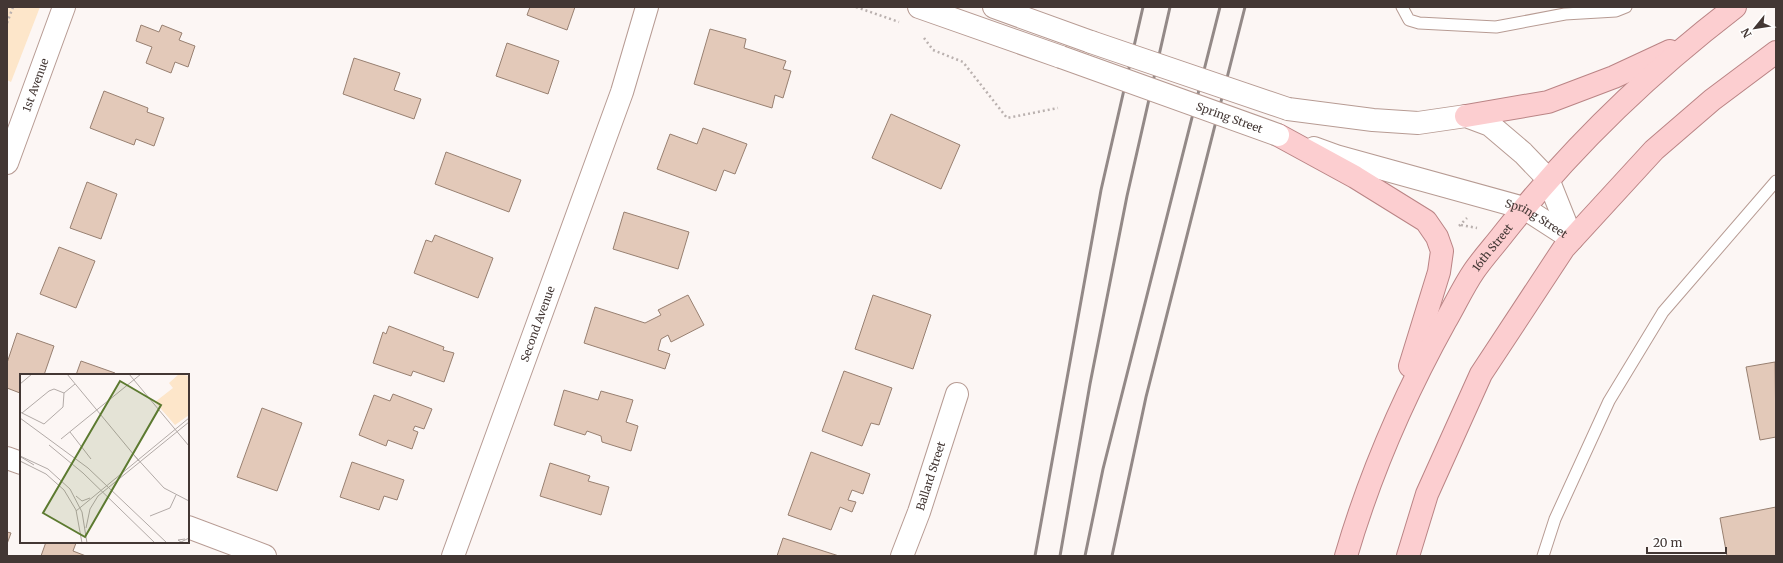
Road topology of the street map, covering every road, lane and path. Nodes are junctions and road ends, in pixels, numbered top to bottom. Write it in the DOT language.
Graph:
graph roads {
  1 [pos="13,7"];
  2 [pos="64,7"];
  3 [pos="647,7"];
  4 [pos="662,7"];
  5 [pos="919,7"];
  6 [pos="994,7"];
  7 [pos="1402,7"];
  8 [pos="1626,7"];
  9 [pos="1735,7"];
  10 [pos="7,23"];
  11 [pos="924,38"];
  12 [pos="1689,42"];
  13 [pos="1776,52"];
  14 [pos="622,92"];
  15 [pos="1058,108"];
  16 [pos="1466,116"];
  17 [pos="1278,135"];
  18 [pos="7,163"];
  19 [pos="1548,179"];
  20 [pos="1776,181"];
  21 [pos="1524,208"];
  22 [pos="1469,215"];
  23 [pos="1479,228"];
  24 [pos="1572,239"];
  25 [pos="956,394"];
  26 [pos="1389,434"];
  27 [pos="7,458"];
  28 [pos="20,463"];
  29 [pos="189,527"];
  30 [pos="266,556"];
  31 [pos="453,556"];
  32 [pos="902,556"];
  33 [pos="1346,556"];
  34 [pos="1408,556"];
  35 [pos="1543,556"];
  1 -- 10 [label="path"];
  2 -- 18 [label="main road, 1st Avenue"];
  3 -- 14 [label="main road, Second Avenue"];
  4 -- 14 [label="main road, Second Avenue"];
  5 -- 17 [label="main road, Spring Street, bridge"];
  6 -- 16 [label="main road, Spring Street, bridge"];
  7 -- 8 [label="lane"];
  9 -- 12 [label="main road, 16th Street"];
  11 -- 15 [label="path"];
  12 -- 16 [label="main road"];
  12 -- 19 [label="main road, 16th Street"];
  13 -- 24 [label="main road"];
  14 -- 31 [label="main road, Second Avenue"];
  16 -- 19 [label="main road, Spring Street"];
  17 -- 21 [label="main road, Spring Street"];
  17 -- 26 [label="main road"];
  19 -- 21 [label="main road, 16th Street"];
  19 -- 24 [label="main road, Spring Street"];
  20 -- 35 [label="lane"];
  21 -- 24 [label="main road, Spring Street"];
  21 -- 26 [label="main road, 16th Street"];
  22 -- 23 [label="path"];
  24 -- 34 [label="main road"];
  25 -- 32 [label="main road, Ballard Street"];
  26 -- 33 [label="main road, 16th Street"];
  27 -- 28 [label="main road"];
  29 -- 30 [label="main road"];
}
